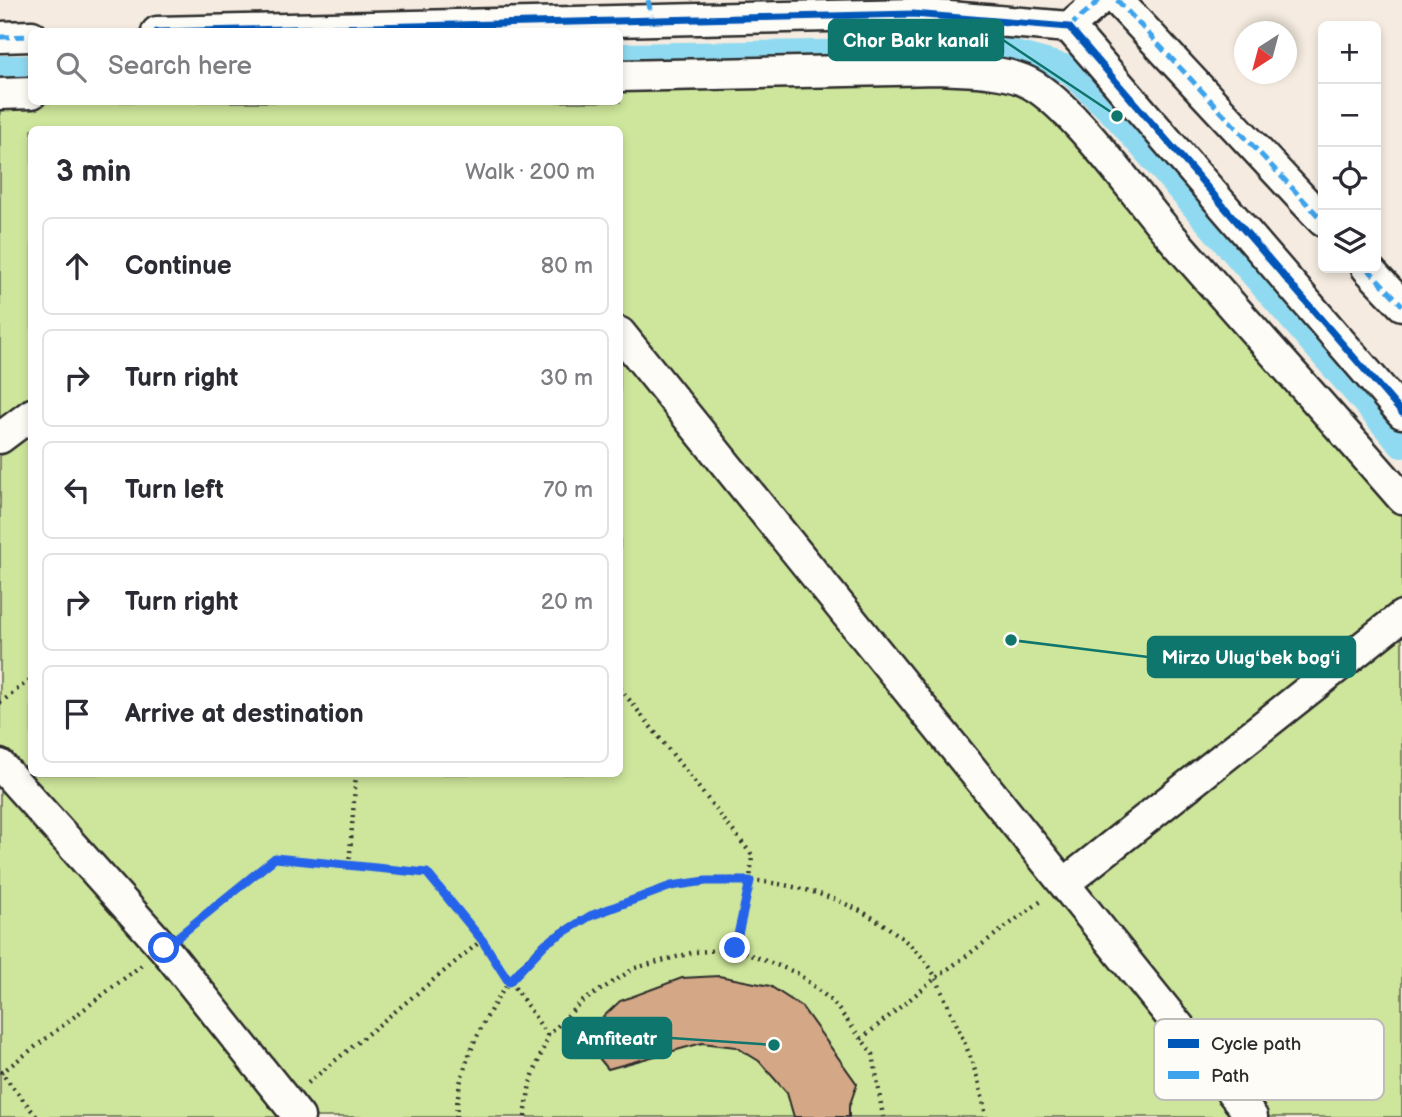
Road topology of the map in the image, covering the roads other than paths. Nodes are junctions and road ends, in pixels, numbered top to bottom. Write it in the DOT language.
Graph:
graph roads {
  1 [pos="1100,0"];
  2 [pos="1117,0"];
  3 [pos="650,10"];
  4 [pos="1069,27"];
  5 [pos="247,28"];
  6 [pos="28,36"];
  7 [pos="0,37"];
  8 [pos="623,76"];
  9 [pos="28,93"];
  10 [pos="0,94"];
  11 [pos="1318,216"];
  12 [pos="1372,273"];
  13 [pos="1402,305"];
  14 [pos="623,337"];
  15 [pos="1402,413"];
  16 [pos="28,417"];
  17 [pos="0,438"];
  18 [pos="1402,498"];
  19 [pos="1402,616"];
  20 [pos="0,765"];
  21 [pos="1065,883"];
  22 [pos="1174,1019"];
  23 [pos="1238,1100"];
  24 [pos="293,1109"];
  25 [pos="1252,1117"];
  1 -- 4 [label="street"];
  2 -- 11 [label="street"];
  3 -- 4 [label="street"];
  3 -- 5 [label="street"];
  4 -- 15 [label="street"];
  6 -- 7 [label="street"];
  8 -- 18 [label="street"];
  9 -- 10 [label="street"];
  12 -- 13 [label="street"];
  14 -- 21 [label="street"];
  16 -- 17 [label="street"];
  19 -- 21 [label="street"];
  20 -- 24 [label="street"];
  21 -- 22 [label="street"];
  23 -- 25 [label="street"];
}
